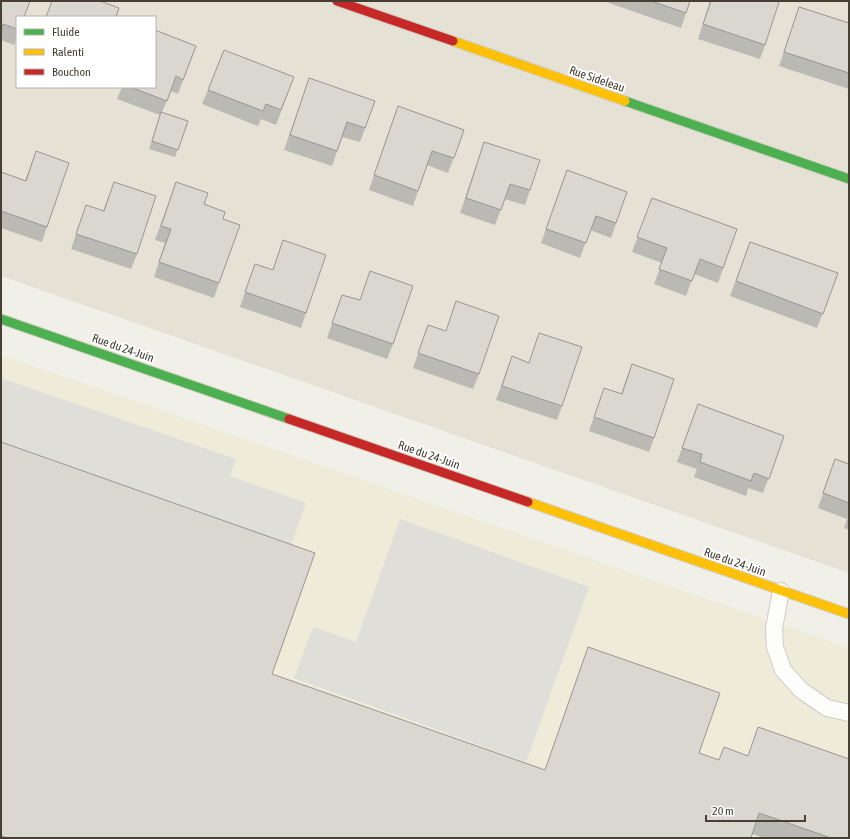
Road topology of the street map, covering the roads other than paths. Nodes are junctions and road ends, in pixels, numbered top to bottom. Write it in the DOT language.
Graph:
graph roads {
  1 [pos="337,1"];
  2 [pos="849,179"];
  3 [pos="1,319"];
  4 [pos="781,591"];
  5 [pos="849,614"];
  6 [pos="849,713"];
  1 -- 2 [label="street, Rue Sideleau"];
  3 -- 4 [label="street, Rue du 24-Juin"];
  4 -- 5 [label="street, Rue du 24-Juin"];
  4 -- 6 [label="lane"];
}
